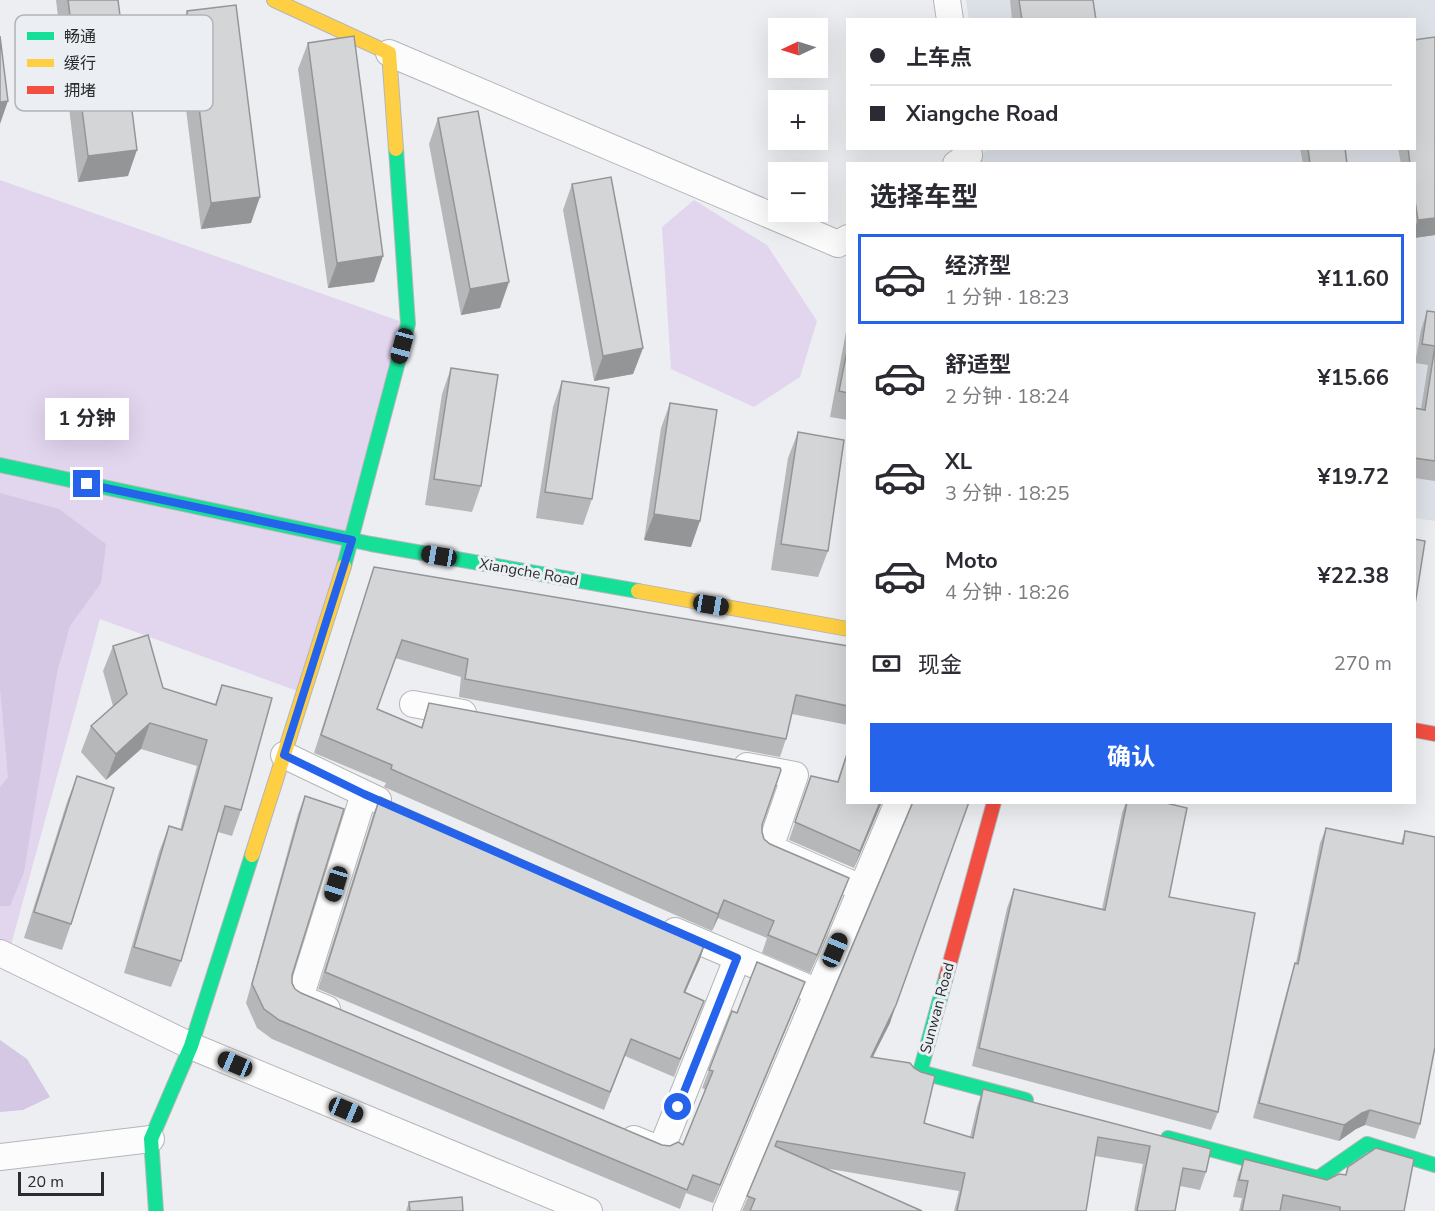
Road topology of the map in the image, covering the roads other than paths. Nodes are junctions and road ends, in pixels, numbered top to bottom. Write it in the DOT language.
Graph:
graph roads {
  1 [pos="274,0"];
  2 [pos="947,0"];
  3 [pos="950,18"];
  4 [pos="389,53"];
  5 [pos="968,150"];
  6 [pos="959,162"];
  7 [pos="846,239"];
  8 [pos="0,465"];
  9 [pos="352,540"];
  10 [pos="846,629"];
  11 [pos="413,704"];
  12 [pos="483,716"];
  13 [pos="1416,730"];
  14 [pos="1435,734"];
  15 [pos="284,755"];
  16 [pos="726,762"];
  17 [pos="364,794"];
  18 [pos="897,804"];
  19 [pos="993,804"];
  20 [pos="397,808"];
  21 [pos="861,888"];
  22 [pos="649,920"];
  23 [pos="0,953"];
  24 [pos="737,958"];
  25 [pos="818,992"];
  26 [pos="344,1016"];
  27 [pos="191,1046"];
  28 [pos="1045,1105"];
  29 [pos="617,1131"];
  30 [pos="1159,1136"];
  31 [pos="151,1139"];
  32 [pos="0,1157"];
  33 [pos="1435,1165"];
  34 [pos="156,1211"];
  35 [pos="589,1211"];
  36 [pos="726,1211"];
  1 -- 4 [label="street"];
  2 -- 3 [label="street"];
  4 -- 7 [label="street"];
  4 -- 9 [label="street"];
  5 -- 6 [label="street"];
  8 -- 9 [label="street, Xiangche Road"];
  9 -- 10 [label="street, Xiangche Road"];
  9 -- 15 [label="street"];
  11 -- 12 [label="street"];
  13 -- 14 [label="street"];
  15 -- 17 [label="street"];
  15 -- 27 [label="street"];
  16 -- 21 [label="street"];
  17 -- 20 [label="street"];
  17 -- 26 [label="street"];
  18 -- 21 [label="street"];
  19 -- 28 [label="street, Sunwan Road"];
  21 -- 25 [label="street"];
  22 -- 24 [label="street"];
  23 -- 27 [label="street"];
  24 -- 25 [label="street"];
  24 -- 29 [label="street"];
  25 -- 36 [label="street"];
  27 -- 31 [label="street"];
  27 -- 35 [label="street"];
  30 -- 33 [label="street"];
  31 -- 32 [label="street"];
  31 -- 34 [label="street"];
}
